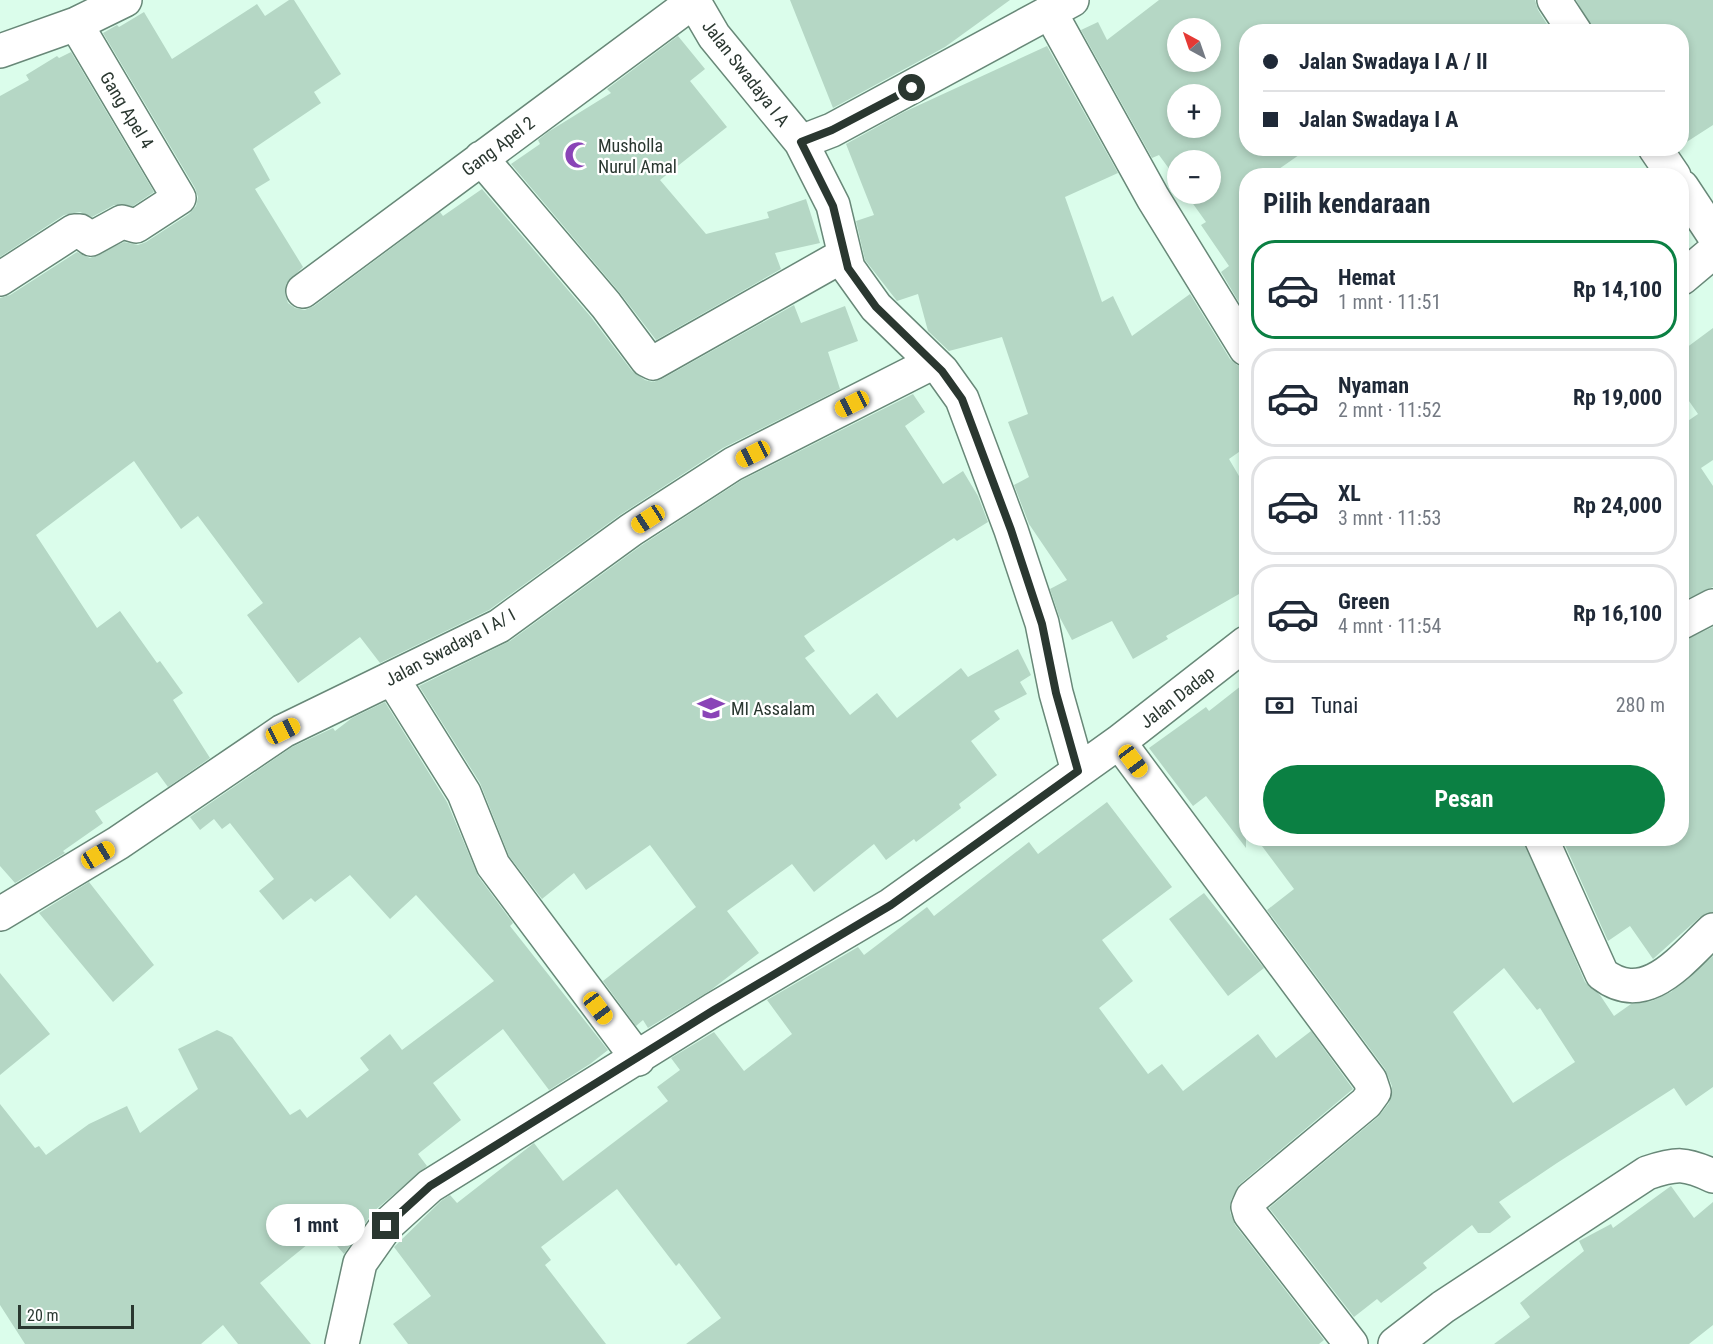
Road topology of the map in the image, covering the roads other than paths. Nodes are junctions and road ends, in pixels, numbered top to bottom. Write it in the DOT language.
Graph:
graph roads {
  1 [pos="125,0"];
  2 [pos="693,0"];
  3 [pos="1554,0"];
  4 [pos="1061,7"];
  5 [pos="76,24"];
  6 [pos="1570,24"];
  7 [pos="0,51"];
  8 [pos="801,142"];
  9 [pos="481,158"];
  10 [pos="1689,198"];
  11 [pos="1713,234"];
  12 [pos="1713,252"];
  13 [pos="844,255"];
  14 [pos="1689,272"];
  15 [pos="0,279"];
  16 [pos="303,291"];
  17 [pos="1239,338"];
  18 [pos="932,363"];
  19 [pos="1713,606"];
  20 [pos="1689,618"];
  21 [pos="1239,648"];
  22 [pos="392,678"];
  23 [pos="1119,742"];
  24 [pos="1078,771"];
  25 [pos="1545,846"];
  26 [pos="0,914"];
  27 [pos="1713,930"];
  28 [pos="638,1059"];
  29 [pos="1713,1176"];
  30 [pos="342,1344"];
  31 [pos="1350,1344"];
  32 [pos="1395,1344"];
  1 -- 5 [label="street"];
  2 -- 8 [label="street, Jalan Swadaya I A"];
  2 -- 9 [label="street, Gang Apel 2"];
  3 -- 6 [label="street"];
  4 -- 8 [label="street"];
  4 -- 17 [label="street"];
  5 -- 7 [label="street"];
  5 -- 15 [label="street, Gang Apel 4"];
  8 -- 13 [label="street, Jalan Swadaya I A"];
  9 -- 13 [label="street"];
  9 -- 16 [label="street, Gang Apel 2"];
  10 -- 11 [label="street"];
  12 -- 14 [label="street"];
  13 -- 18 [label="street, Jalan Swadaya I A"];
  18 -- 22 [label="street, Jalan Swadaya I A/ I"];
  18 -- 24 [label="street, Jalan Swadaya I A"];
  19 -- 20 [label="street"];
  21 -- 23 [label="street, Jalan Dadap"];
  22 -- 26 [label="street, Jalan Swadaya I A/ I"];
  22 -- 28 [label="street"];
  23 -- 24 [label="street, Jalan Dadap"];
  23 -- 31 [label="street"];
  24 -- 28 [label="street"];
  25 -- 27 [label="street"];
  28 -- 30 [label="street"];
  29 -- 32 [label="street"];
}
